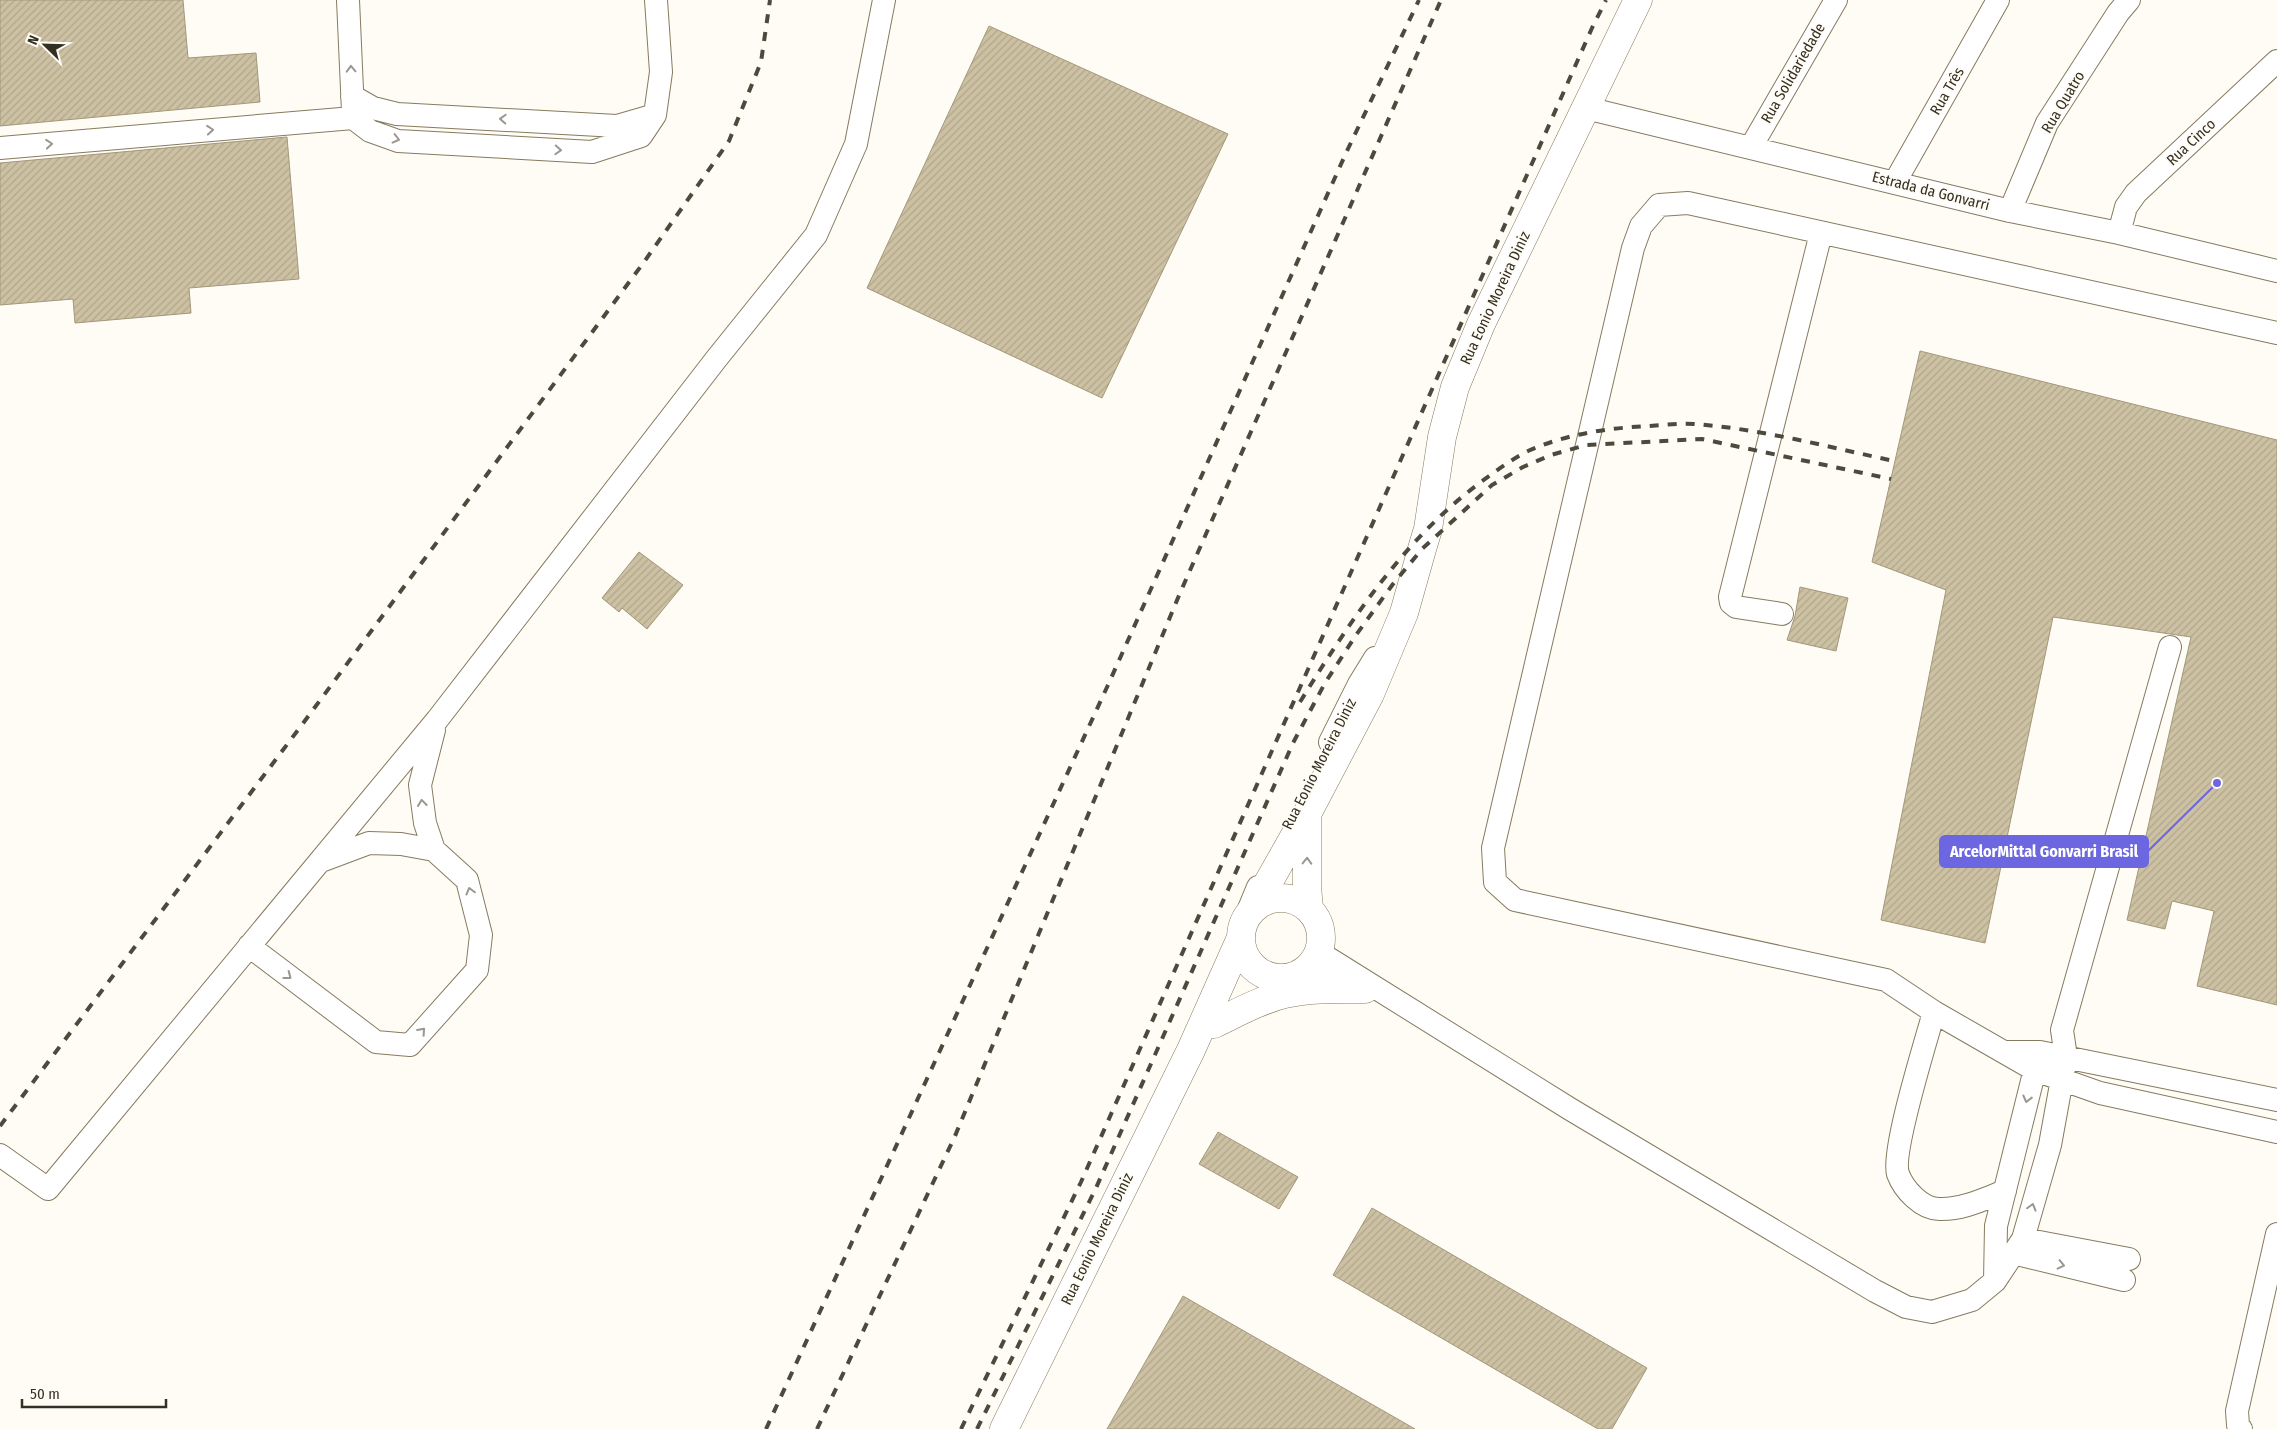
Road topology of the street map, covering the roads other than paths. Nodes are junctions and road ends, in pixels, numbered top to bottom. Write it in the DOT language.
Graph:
graph roads {
  1 [pos="348,0"];
  2 [pos="656,0"];
  3 [pos="884,0"];
  4 [pos="1638,0"];
  5 [pos="1836,0"];
  6 [pos="1998,0"];
  7 [pos="2129,0"];
  8 [pos="2277,61"];
  9 [pos="353,107"];
  10 [pos="1586,108"];
  11 [pos="1751,147"];
  12 [pos="0,148"];
  13 [pos="1895,182"];
  14 [pos="2010,211"];
  15 [pos="1821,233"];
  16 [pos="2119,233"];
  17 [pos="2277,271"];
  18 [pos="2277,334"];
  19 [pos="1404,613"];
  20 [pos="1782,614"];
  21 [pos="2170,647"];
  22 [pos="437,720"];
  23 [pos="1307,814"];
  24 [pos="434,850"];
  25 [pos="320,861"];
  26 [pos="1310,909"];
  27 [pos="1246,922"];
  28 [pos="250,946"];
  29 [pos="1314,961"];
  30 [pos="1278,979"];
  31 [pos="1365,989"];
  32 [pos="1401,1004"];
  33 [pos="1934,1012"];
  34 [pos="1214,1024"];
  35 [pos="2062,1030"];
  36 [pos="1191,1050"];
  37 [pos="2066,1057"];
  38 [pos="2037,1061"];
  39 [pos="2061,1079"];
  40 [pos="2277,1100"];
  41 [pos="2277,1132"];
  42 [pos="0,1155"];
  43 [pos="2005,1191"];
  44 [pos="2277,1234"];
  45 [pos="2018,1246"];
  46 [pos="2127,1269"];
  47 [pos="1995,1280"];
  48 [pos="1004,1429"];
  49 [pos="2241,1429"];
  9 -- 1 [label="street, one-way"];
  2 -- 9 [label="street"];
  3 -- 22 [label="street"];
  4 -- 10 [label="main road, Rua Eonio Moreira Diniz"];
  5 -- 11 [label="street, Rua Solidariedade"];
  6 -- 13 [label="street, Rua Três"];
  7 -- 14 [label="street, Rua Quatro"];
  8 -- 16 [label="street, Rua Cinco"];
  12 -- 9 [label="street, one-way"];
  10 -- 11 [label="street, Estrada da Gonvarri"];
  10 -- 19 [label="main road, Rua Eonio Moreira Diniz"];
  11 -- 13 [label="street, Estrada da Gonvarri"];
  13 -- 14 [label="street, Estrada da Gonvarri"];
  14 -- 16 [label="street, Estrada da Gonvarri"];
  15 -- 18 [label="street"];
  15 -- 20 [label="street"];
  15 -- 33 [label="street"];
  16 -- 17 [label="street, Estrada da Gonvarri"];
  19 -- 23 [label="main road, Rua Eonio Moreira Diniz"];
  19 -- 27 [label="street, Rua Eonio Moreira Diniz"];
  21 -- 35 [label="street"];
  24 -- 22 [label="street, one-way"];
  22 -- 25 [label="street"];
  26 -- 23 [label="main road, Rua Eonio Moreira Diniz, one-way"];
  23 -- 27 [label="main road, Rua Eonio Moreira Diniz"];
  24 -- 25 [label="street"];
  28 -- 24 [label="street, one-way"];
  25 -- 28 [label="street"];
  26 -- 27 [label="main road"];
  26 -- 29 [label="main road"];
  27 -- 30 [label="main road"];
  27 -- 36 [label="main road, Rua Eonio Moreira Diniz"];
  28 -- 42 [label="street"];
  29 -- 30 [label="main road"];
  29 -- 31 [label="street"];
  29 -- 32 [label="street"];
  30 -- 34 [label="main road, Rua Eonio Moreira Diniz"];
  31 -- 32 [label="street"];
  31 -- 34 [label="main road"];
  32 -- 47 [label="street"];
  33 -- 38 [label="street"];
  33 -- 43 [label="street"];
  34 -- 36 [label="main road, Rua Eonio Moreira Diniz"];
  35 -- 37 [label="street"];
  35 -- 38 [label="street"];
  36 -- 48 [label="main road, Rua Eonio Moreira Diniz"];
  37 -- 38 [label="street"];
  37 -- 39 [label="street"];
  37 -- 40 [label="street"];
  38 -- 39 [label="street"];
  38 -- 43 [label="street, one-way"];
  39 -- 41 [label="street"];
  45 -- 39 [label="street, one-way"];
  43 -- 47 [label="street"];
  44 -- 49 [label="street"];
  45 -- 46 [label="street"];
  45 -- 47 [label="street"];
}
